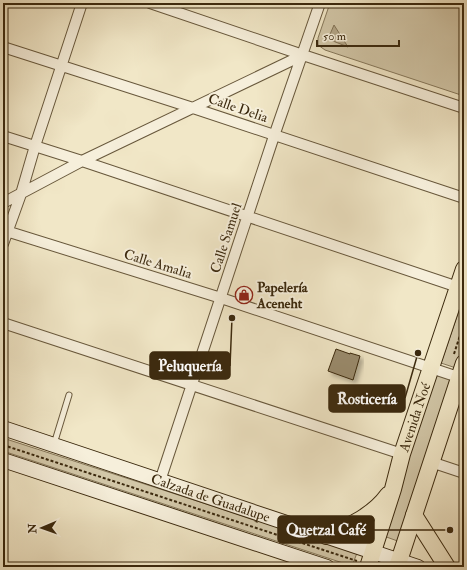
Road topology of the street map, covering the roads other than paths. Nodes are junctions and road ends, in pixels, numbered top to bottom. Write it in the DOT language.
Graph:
graph roads {
  1 [pos="82,3"];
  2 [pos="150,3"];
  3 [pos="320,3"];
  4 [pos="3,47"];
  5 [pos="302,55"];
  6 [pos="62,66"];
  7 [pos="193,108"];
  8 [pos="464,108"];
  9 [pos="3,136"];
  10 [pos="274,136"];
  11 [pos="35,146"];
  12 [pos="82,161"];
  13 [pos="21,194"];
  14 [pos="464,198"];
  15 [pos="3,203"];
  16 [pos="248,216"];
  17 [pos="5,230"];
  18 [pos="3,244"];
  19 [pos="464,269"];
  20 [pos="458,286"];
  21 [pos="221,298"];
  22 [pos="3,323"];
  23 [pos="431,368"];
  24 [pos="460,370"];
  25 [pos="193,384"];
  26 [pos="69,395"];
  27 [pos="3,428"];
  28 [pos="54,445"];
  29 [pos="402,454"];
  30 [pos="3,460"];
  31 [pos="431,462"];
  32 [pos="464,473"];
  33 [pos="160,481"];
  34 [pos="393,489"];
  35 [pos="414,515"];
  36 [pos="326,536"];
  37 [pos="373,551"];
  38 [pos="298,563"];
  39 [pos="398,564"];
  40 [pos="364,565"];
  41 [pos="325,567"];
  42 [pos="418,567"];
  43 [pos="447,567"];
  1 -- 6 [label="street"];
  2 -- 5 [label="street"];
  3 -- 5 [label="street, Calle Samuel"];
  4 -- 6 [label="street, Calle Delia"];
  5 -- 7 [label="street"];
  5 -- 8 [label="street"];
  5 -- 10 [label="street, Calle Samuel"];
  6 -- 7 [label="street, Calle Delia"];
  6 -- 11 [label="street"];
  7 -- 10 [label="street, Calle Delia"];
  7 -- 12 [label="street"];
  9 -- 11 [label="street"];
  10 -- 14 [label="street, Calle Delia"];
  10 -- 16 [label="street, Calle Samuel"];
  11 -- 12 [label="street"];
  11 -- 13 [label="street"];
  12 -- 13 [label="street"];
  12 -- 16 [label="street"];
  13 -- 15 [label="street"];
  13 -- 17 [label="street"];
  16 -- 20 [label="street"];
  16 -- 21 [label="street, Calle Samuel"];
  17 -- 18 [label="street"];
  17 -- 21 [label="street, Calle Amalia"];
  19 -- 20 [label="main road, Avenida Noé"];
  20 -- 23 [label="main road, Avenida Noé"];
  21 -- 23 [label="street, Calle Amalia"];
  21 -- 25 [label="street, Calle Samuel"];
  22 -- 25 [label="street"];
  23 -- 24 [label="street, Calle Amalia"];
  23 -- 29 [label="main road, Avenida Noé"];
  24 -- 31 [label="main road"];
  25 -- 29 [label="street"];
  25 -- 33 [label="street, Calle Samuel"];
  26 -- 28 [label="lane"];
  27 -- 28 [label="main road, Calzada de Guadalupe"];
  28 -- 33 [label="main road, Calzada de Guadalupe"];
  29 -- 34 [label="main road, Avenida Noé"];
  30 -- 38 [label="main road, Calzada de Guadalupe"];
  31 -- 32 [label="street"];
  31 -- 35 [label="main road"];
  33 -- 36 [label="main road, Calzada de Guadalupe"];
  34 -- 36 [label="main road"];
  34 -- 37 [label="main road, Avenida Noé"];
  35 -- 39 [label="main road"];
  35 -- 43 [label="main road"];
  36 -- 37 [label="main road, Calzada de Guadalupe"];
  37 -- 39 [label="main road, Calzada de Guadalupe"];
  37 -- 40 [label="main road, Avenida Noé"];
  38 -- 41 [label="main road, Calzada de Guadalupe"];
  39 -- 42 [label="main road, Calzada de Guadalupe"];
}
